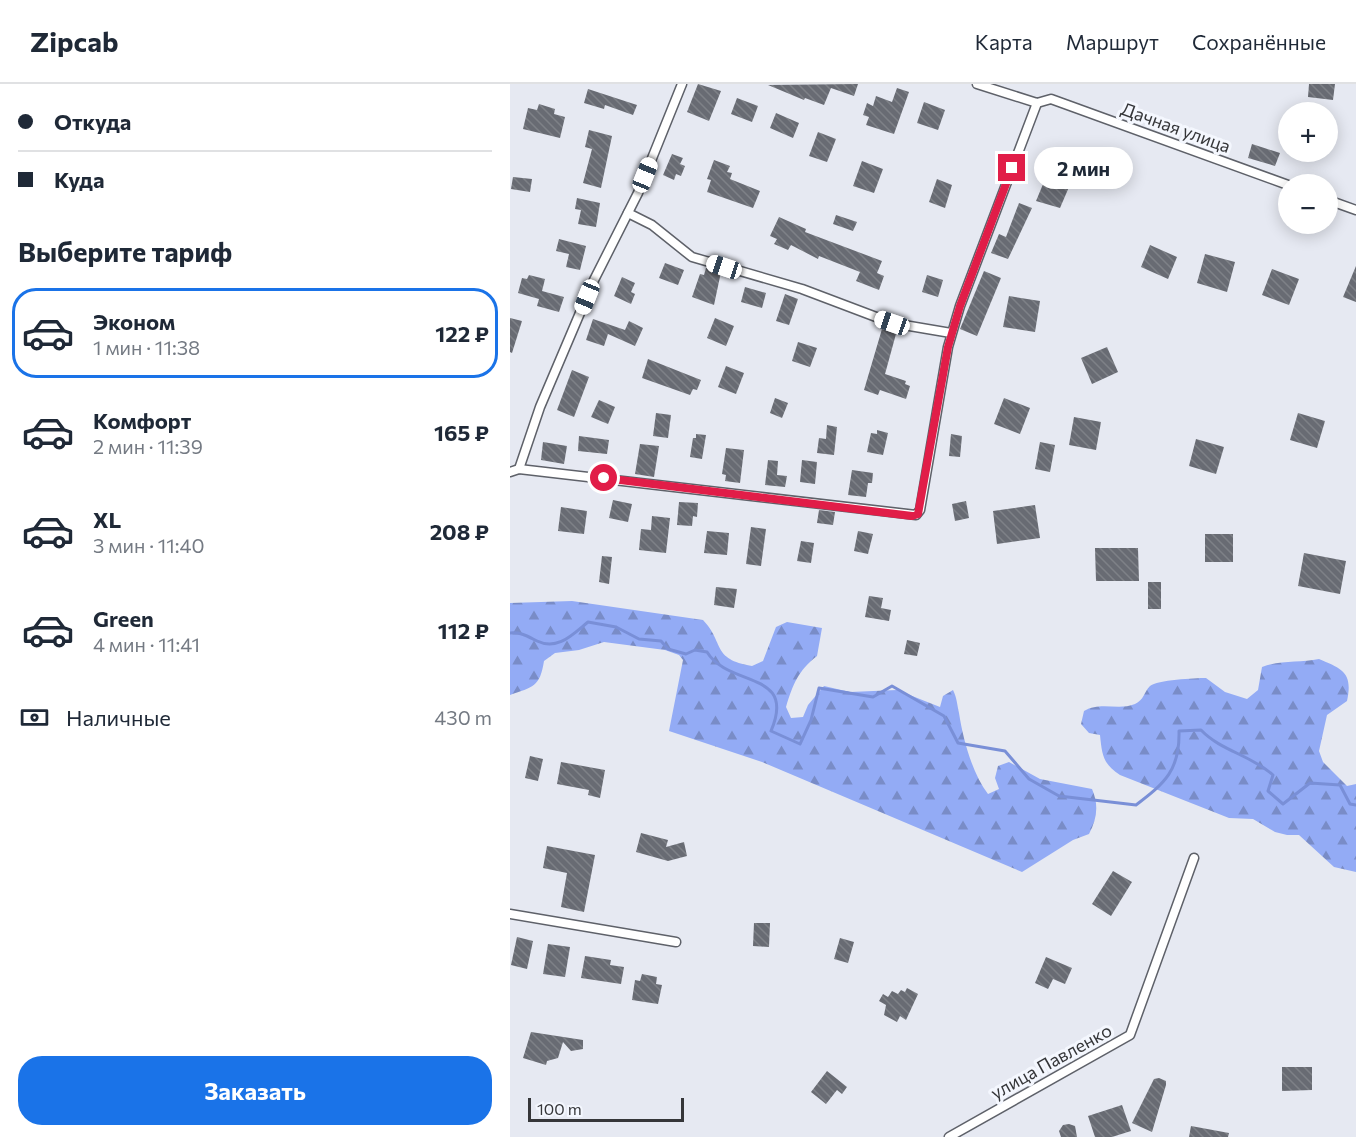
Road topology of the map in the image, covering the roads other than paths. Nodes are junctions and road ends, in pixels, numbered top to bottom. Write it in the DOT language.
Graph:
graph roads {
  1 [pos="682,84"];
  2 [pos="977,84"];
  3 [pos="1036,103"];
  4 [pos="1278,182"];
  5 [pos="1338,204"];
  6 [pos="1356,210"];
  7 [pos="628,213"];
  8 [pos="951,333"];
  9 [pos="519,469"];
  10 [pos="510,472"];
  11 [pos="1194,858"];
  12 [pos="510,914"];
  13 [pos="676,942"];
  14 [pos="949,1137"];
  1 -- 7 [label="street"];
  2 -- 3 [label="street"];
  3 -- 4 [label="street, Дачная улица"];
  3 -- 8 [label="street"];
  5 -- 6 [label="street"];
  7 -- 8 [label="street"];
  7 -- 9 [label="street"];
  8 -- 9 [label="street"];
  9 -- 10 [label="street"];
  11 -- 14 [label="street, улица Павленко"];
  12 -- 13 [label="street"];
}
